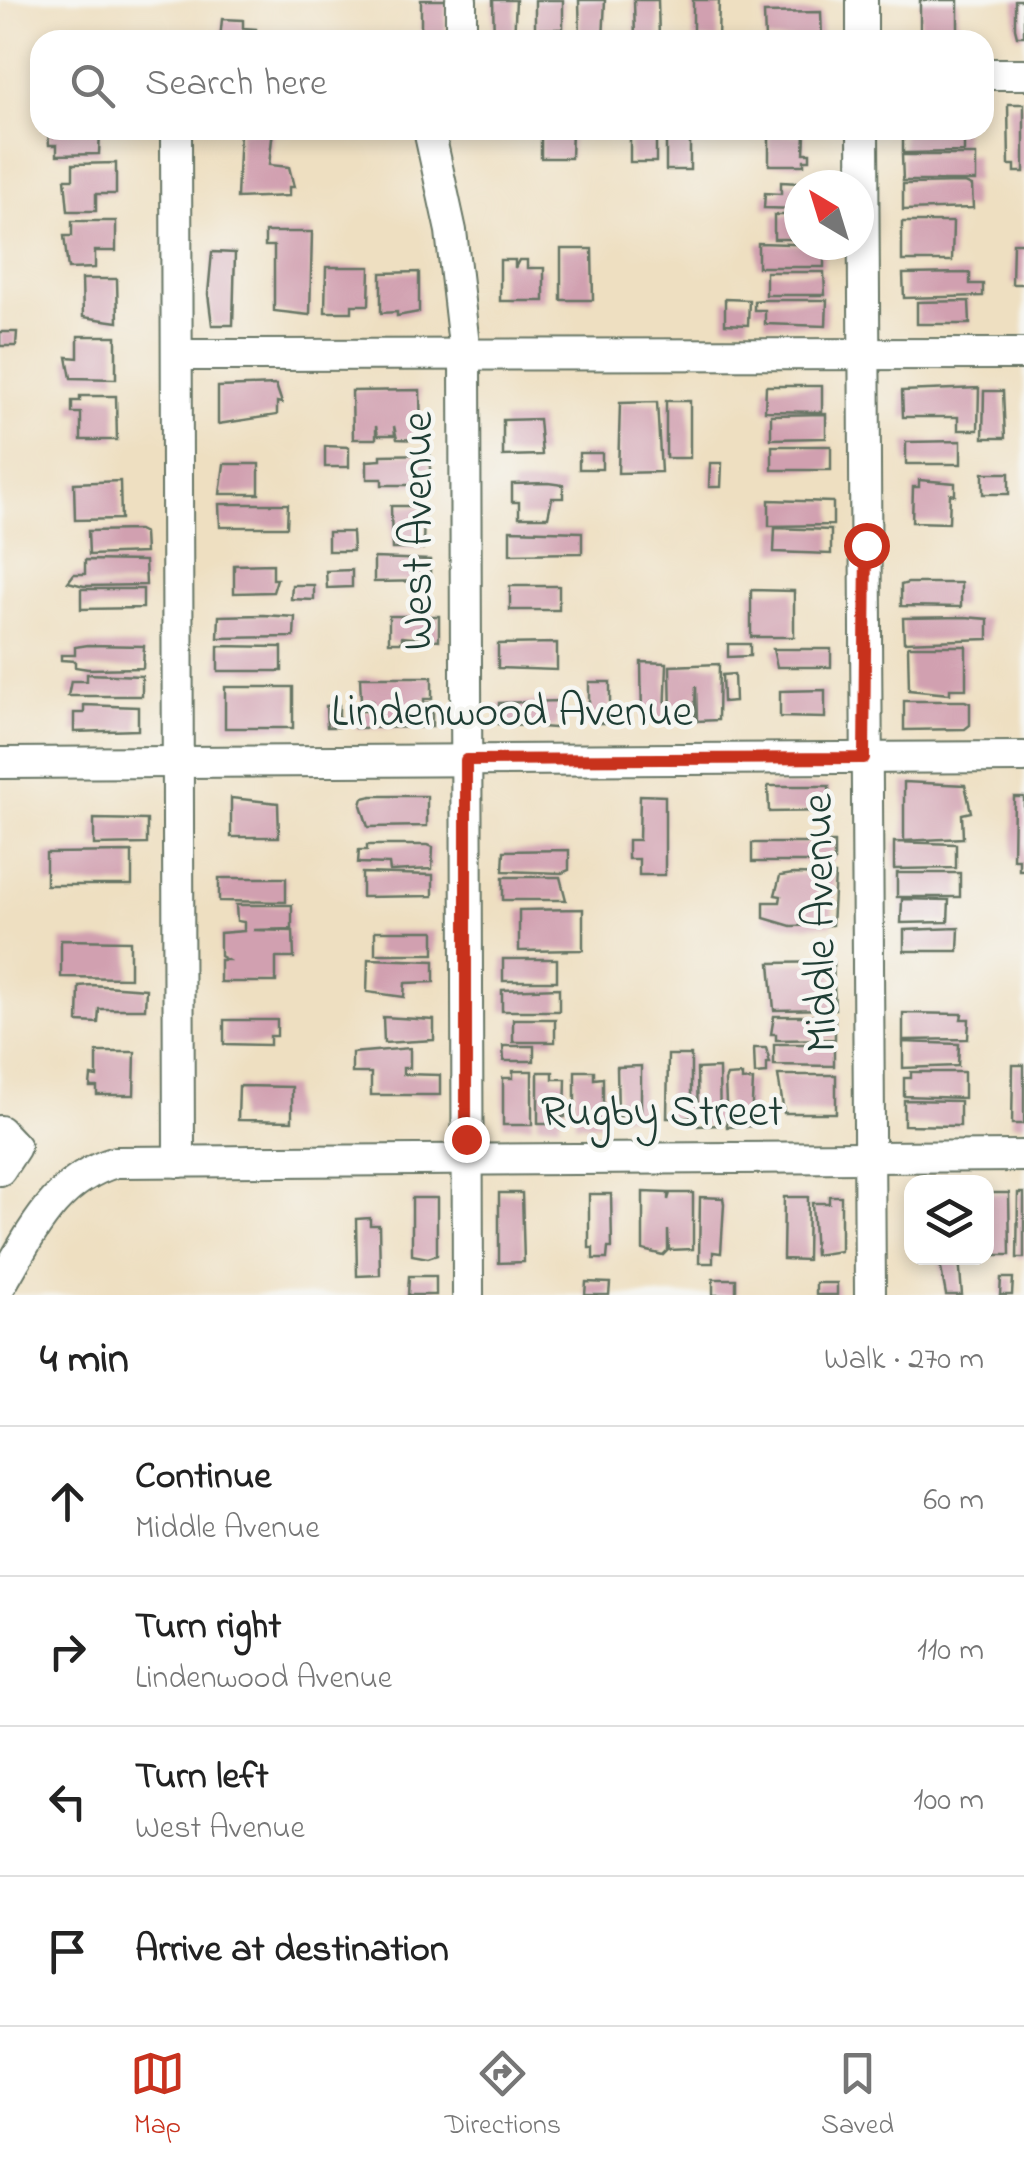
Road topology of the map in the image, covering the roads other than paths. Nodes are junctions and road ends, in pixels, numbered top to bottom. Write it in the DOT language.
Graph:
graph roads {
  1 [pos="462,0"];
  2 [pos="862,0"];
  3 [pos="461,30"];
  4 [pos="862,30"];
  5 [pos="994,74"];
  6 [pos="1024,74"];
  7 [pos="176,140"];
  8 [pos="431,140"];
  9 [pos="863,140"];
  10 [pos="464,354"];
  11 [pos="866,354"];
  12 [pos="1024,354"];
  13 [pos="177,355"];
  14 [pos="1024,757"];
  15 [pos="864,758"];
  16 [pos="466,760"];
  17 [pos="178,761"];
  18 [pos="0,763"];
  19 [pos="0,1131"];
  20 [pos="1024,1156"];
  21 [pos="869,1158"];
  22 [pos="466,1160"];
  23 [pos="179,1162"];
  24 [pos="0,1170"];
  25 [pos="0,1286"];
  26 [pos="468,1295"];
  27 [pos="870,1295"];
  1 -- 3 [label="street"];
  2 -- 4 [label="street"];
  5 -- 6 [label="street"];
  7 -- 13 [label="street"];
  8 -- 10 [label="street, West Avenue"];
  9 -- 11 [label="street, Middle Avenue"];
  10 -- 11 [label="street"];
  10 -- 13 [label="street"];
  10 -- 16 [label="street, West Avenue"];
  11 -- 12 [label="street"];
  11 -- 15 [label="street, Middle Avenue"];
  13 -- 17 [label="street"];
  14 -- 15 [label="street, Lindenwood Avenue"];
  15 -- 16 [label="street, Lindenwood Avenue"];
  15 -- 21 [label="street, Middle Avenue"];
  16 -- 17 [label="street, Lindenwood Avenue"];
  16 -- 22 [label="street, West Avenue"];
  17 -- 18 [label="street, Lindenwood Avenue"];
  17 -- 23 [label="street"];
  19 -- 24 [label="street"];
  20 -- 21 [label="street, Rugby Street"];
  21 -- 22 [label="street, Rugby Street"];
  21 -- 27 [label="street, Middle Avenue"];
  22 -- 23 [label="street, Rugby Street"];
  22 -- 26 [label="street, West Avenue"];
  23 -- 25 [label="street, Rugby Street"];
}
